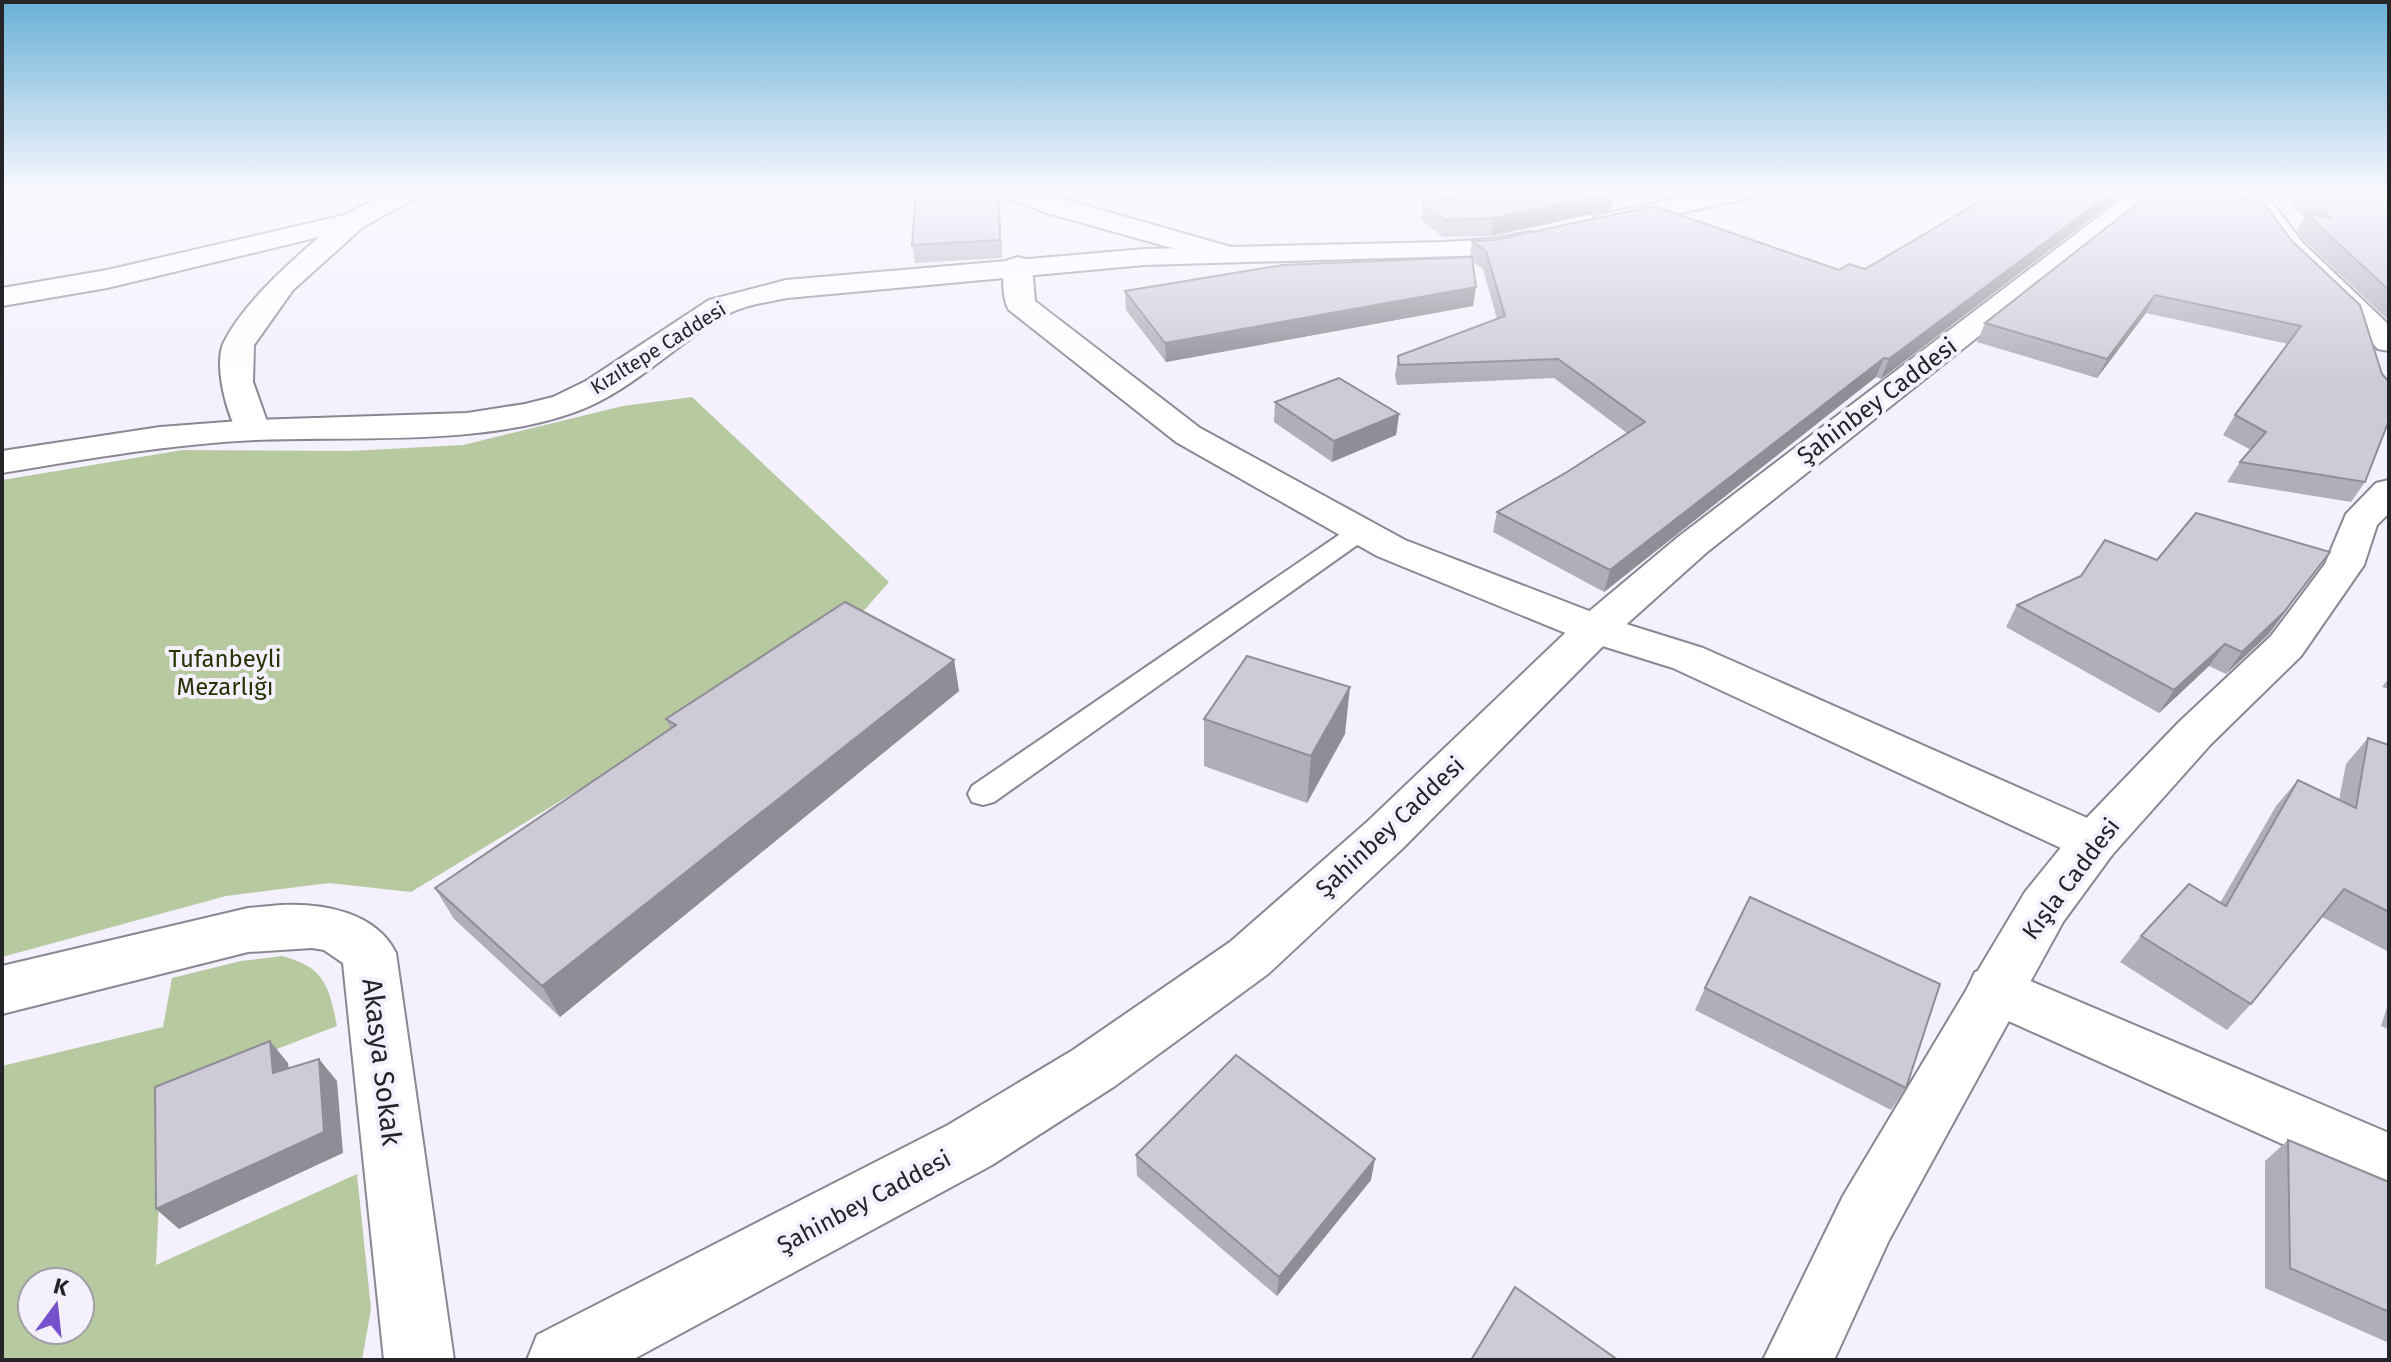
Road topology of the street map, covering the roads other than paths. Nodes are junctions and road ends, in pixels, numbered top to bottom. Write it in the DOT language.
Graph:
graph roads {
  1 [pos="207,256"];
  2 [pos="315,256"];
  3 [pos="1181,256"];
  4 [pos="2066,256"];
  5 [pos="2300,256"];
  6 [pos="1018,266"];
  7 [pos="2,297"];
  8 [pos="2378,332"];
  9 [pos="2384,378"];
  10 [pos="253,430"];
  11 [pos="2,462"];
  12 [pos="2389,491"];
  13 [pos="1361,531"];
  14 [pos="1595,629"];
  15 [pos="983,794"];
  16 [pos="2094,842"];
  17 [pos="1995,989"];
  18 [pos="2,990"];
  19 [pos="2389,1163"];
  20 [pos="419,1360"];
  21 [pos="562,1360"];
  22 [pos="1798,1360"];
  1 -- 7 [label="street"];
  2 -- 10 [label="street"];
  3 -- 6 [label="street, Kızıltepe Caddesi"];
  4 -- 14 [label="street, Şahinbey Caddesi"];
  5 -- 8 [label="street"];
  6 -- 10 [label="street, Kızıltepe Caddesi"];
  6 -- 13 [label="street"];
  8 -- 9 [label="street"];
  10 -- 11 [label="street, Kızıltepe Caddesi"];
  12 -- 16 [label="street, Kışla Caddesi"];
  13 -- 14 [label="street"];
  13 -- 15 [label="lane"];
  14 -- 16 [label="street"];
  14 -- 21 [label="street, Şahinbey Caddesi"];
  16 -- 17 [label="street, Kışla Caddesi"];
  17 -- 19 [label="street"];
  17 -- 22 [label="street, Kışla Caddesi"];
  18 -- 20 [label="street, Akasya Sokak"];
}
